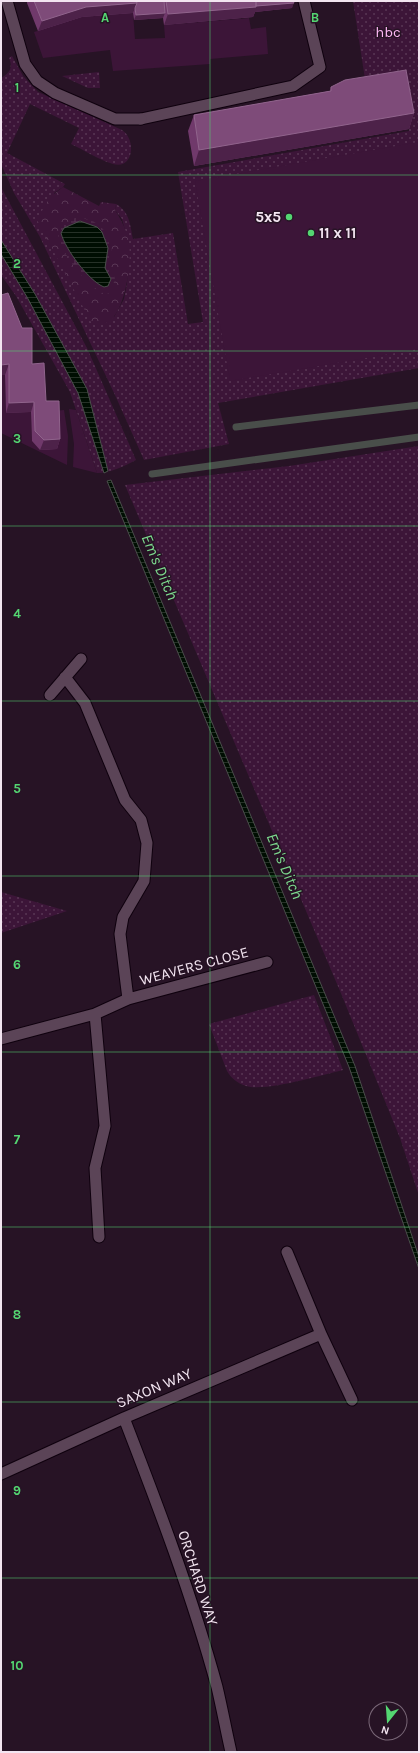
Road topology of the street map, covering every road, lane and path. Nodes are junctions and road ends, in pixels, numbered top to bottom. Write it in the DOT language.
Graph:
graph roads {
  1 [pos="7,1"];
  2 [pos="304,1"];
  3 [pos="81,659"];
  4 [pos="65,677"];
  5 [pos="50,695"];
  6 [pos="267,962"];
  7 [pos="128,999"];
  8 [pos="95,1014"];
  9 [pos="1,1039"];
  10 [pos="100,1237"];
  11 [pos="287,1252"];
  12 [pos="321,1334"];
  13 [pos="352,1400"];
  14 [pos="124,1418"];
  15 [pos="1,1474"];
  16 [pos="231,1752"];
  1 -- 2 [label="street"];
  3 -- 4 [label="street"];
  4 -- 5 [label="street"];
  4 -- 7 [label="street, WEAVERS CLOSE"];
  6 -- 7 [label="street, WEAVERS CLOSE"];
  7 -- 8 [label="street, WEAVERS CLOSE"];
  8 -- 9 [label="street, WEAVERS CLOSE"];
  8 -- 10 [label="street"];
  11 -- 12 [label="street"];
  12 -- 13 [label="street"];
  12 -- 14 [label="street, SAXON WAY"];
  14 -- 15 [label="street, SAXON WAY"];
  14 -- 16 [label="street, ORCHARD WAY"];
}
